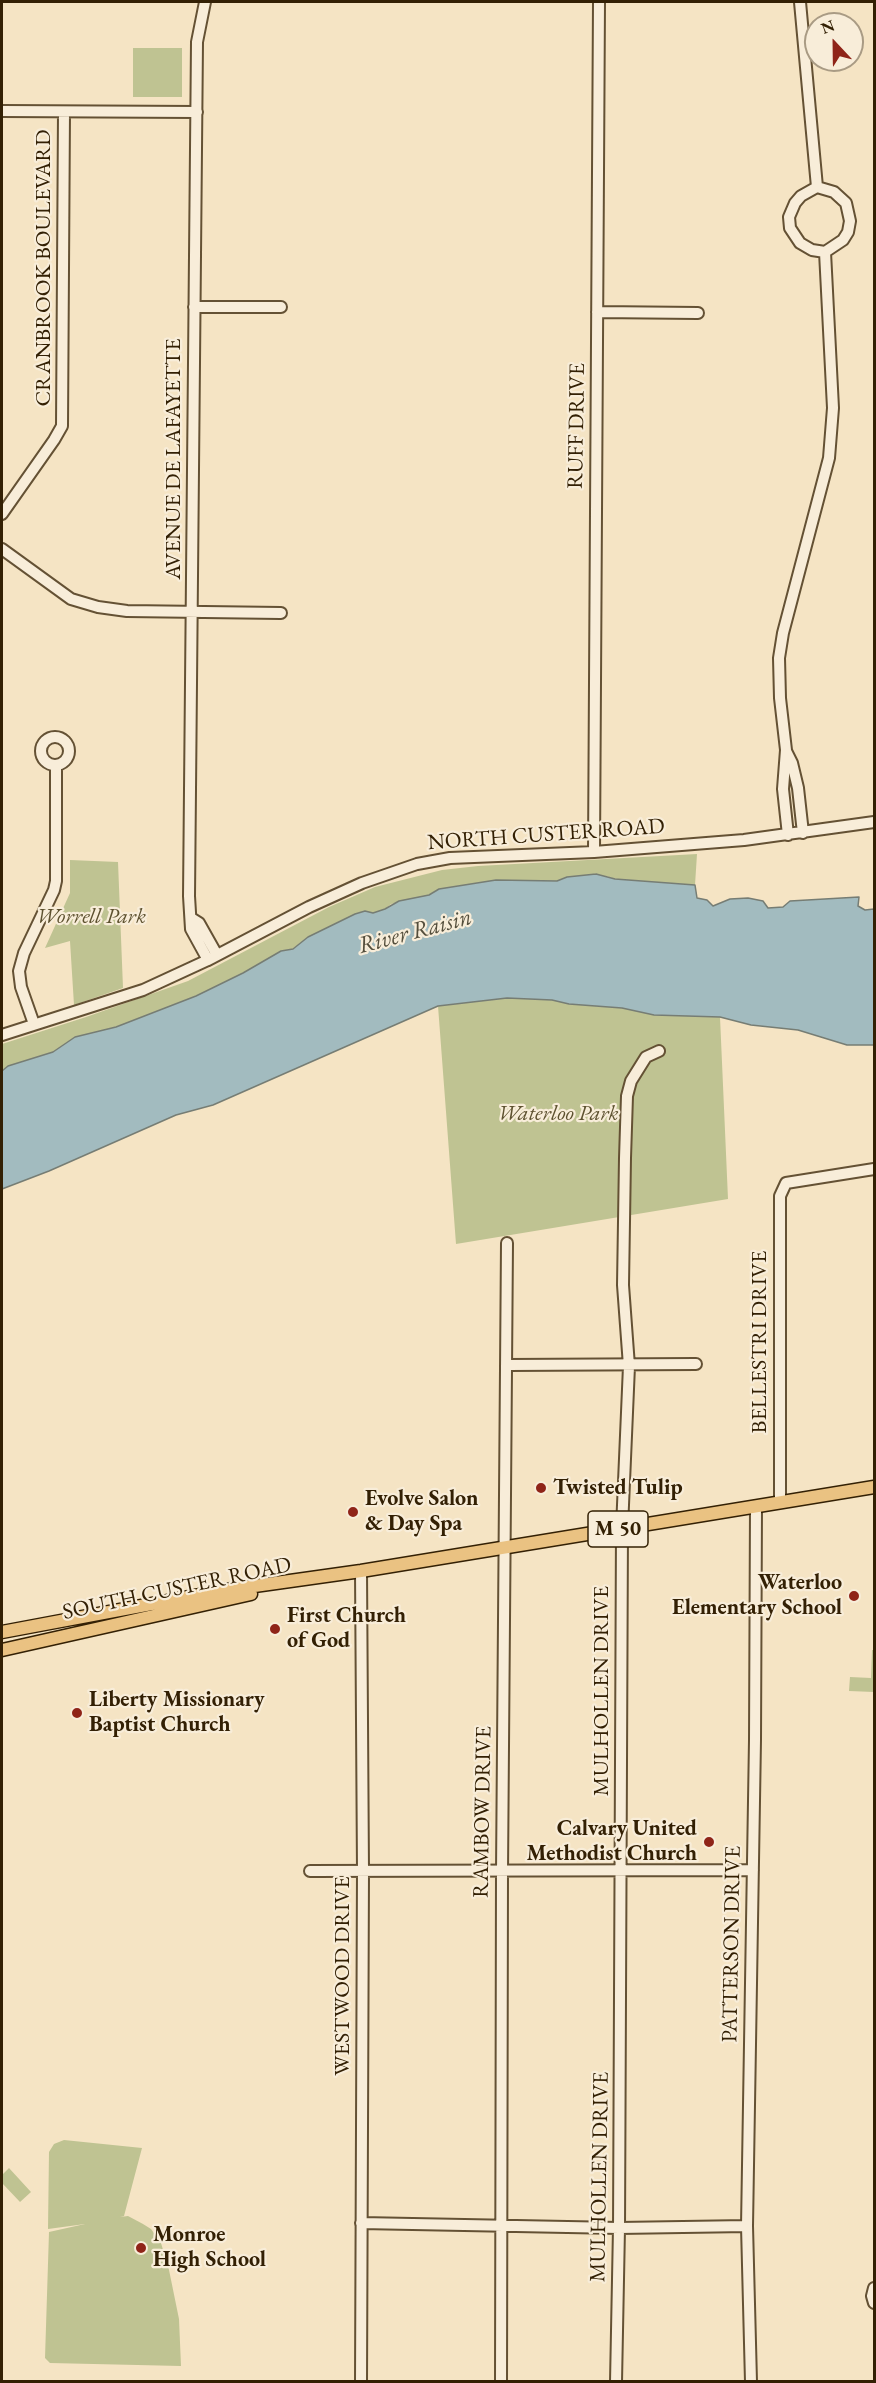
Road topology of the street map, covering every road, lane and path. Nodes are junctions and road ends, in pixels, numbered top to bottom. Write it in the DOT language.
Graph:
graph roads {
  1 [pos="205,2"];
  2 [pos="600,2"];
  3 [pos="800,2"];
  4 [pos="2,111"];
  5 [pos="64,112"];
  6 [pos="197,112"];
  7 [pos="817,188"];
  8 [pos="825,252"];
  9 [pos="194,307"];
  10 [pos="282,307"];
  11 [pos="597,312"];
  12 [pos="698,313"];
  13 [pos="2,514"];
  14 [pos="2,549"];
  15 [pos="192,612"];
  16 [pos="280,613"];
  17 [pos="786,750"];
  18 [pos="56,765"];
  19 [pos="874,822"];
  20 [pos="803,833"];
  21 [pos="788,835"];
  22 [pos="594,852"];
  23 [pos="212,958"];
  24 [pos="34,1024"];
  25 [pos="2,1035"];
  26 [pos="659,1051"];
  27 [pos="874,1169"];
  28 [pos="507,1243"];
  29 [pos="696,1364"];
  30 [pos="508,1365"];
  31 [pos="629,1366"];
  32 [pos="874,1487"];
  33 [pos="780,1501"];
  34 [pos="756,1506"];
  35 [pos="622,1528"];
  36 [pos="506,1547"];
  37 [pos="361,1570"];
  38 [pos="2,1632"];
  39 [pos="2,1650"];
  40 [pos="621,1870"];
  41 [pos="753,1870"];
  42 [pos="363,1871"];
  43 [pos="502,1871"];
  44 [pos="310,1872"];
  45 [pos="361,2223"];
  46 [pos="501,2225"];
  47 [pos="747,2226"];
  48 [pos="619,2228"];
  49 [pos="874,2288"];
  50 [pos="874,2303"];
  51 [pos="361,2382"];
  52 [pos="501,2382"];
  53 [pos="616,2382"];
  54 [pos="751,2382"];
  1 -- 6 [label="street, AVENUE DE LAFAYETTE"];
  2 -- 11 [label="street, RUFF DRIVE"];
  3 -- 7 [label="street"];
  4 -- 5 [label="street"];
  5 -- 6 [label="street"];
  5 -- 13 [label="street, CRANBROOK BOULEVARD"];
  6 -- 9 [label="street, AVENUE DE LAFAYETTE"];
  7 -- 8 [label="street"];
  7 -- 8 [label="street"];
  8 -- 17 [label="street"];
  9 -- 10 [label="street"];
  9 -- 15 [label="street, AVENUE DE LAFAYETTE"];
  11 -- 12 [label="street"];
  11 -- 22 [label="street, RUFF DRIVE"];
  14 -- 15 [label="street"];
  15 -- 16 [label="street"];
  15 -- 23 [label="street, AVENUE DE LAFAYETTE"];
  17 -- 20 [label="street"];
  17 -- 21 [label="street"];
  18 -- 24 [label="street"];
  19 -- 20 [label="street, NORTH CUSTER ROAD"];
  20 -- 21 [label="street, NORTH CUSTER ROAD"];
  21 -- 22 [label="street, NORTH CUSTER ROAD"];
  22 -- 23 [label="street, NORTH CUSTER ROAD"];
  23 -- 24 [label="street, NORTH CUSTER ROAD"];
  24 -- 25 [label="street, NORTH CUSTER ROAD"];
  26 -- 31 [label="street, MULHOLLEN DRIVE"];
  27 -- 33 [label="street, BELLESTRI DRIVE"];
  28 -- 30 [label="street, RAMBOW DRIVE"];
  29 -- 31 [label="street"];
  30 -- 31 [label="street"];
  30 -- 36 [label="street, RAMBOW DRIVE"];
  31 -- 35 [label="street, MULHOLLEN DRIVE"];
  32 -- 33 [label="main road, SOUTH CUSTER ROAD / M 50"];
  33 -- 34 [label="main road, SOUTH CUSTER ROAD / M 50"];
  34 -- 35 [label="main road, SOUTH CUSTER ROAD / M 50"];
  34 -- 41 [label="street, PATTERSON DRIVE"];
  35 -- 36 [label="main road, SOUTH CUSTER ROAD / M 50"];
  35 -- 40 [label="street, MULHOLLEN DRIVE"];
  36 -- 37 [label="main road, SOUTH CUSTER ROAD / M 50"];
  36 -- 43 [label="street, RAMBOW DRIVE"];
  37 -- 38 [label="main road, SOUTH CUSTER ROAD / M 50"];
  37 -- 39 [label="main road, SOUTH CUSTER ROAD / M 50"];
  37 -- 42 [label="street, WESTWOOD DRIVE"];
  40 -- 41 [label="street"];
  40 -- 43 [label="street"];
  40 -- 48 [label="street, MULHOLLEN DRIVE"];
  41 -- 47 [label="street, PATTERSON DRIVE"];
  42 -- 43 [label="street"];
  42 -- 44 [label="street"];
  42 -- 45 [label="street, WESTWOOD DRIVE"];
  43 -- 46 [label="street, RAMBOW DRIVE"];
  45 -- 46 [label="street"];
  45 -- 51 [label="street, WESTWOOD DRIVE"];
  46 -- 48 [label="street"];
  46 -- 52 [label="street, RAMBOW DRIVE"];
  47 -- 48 [label="street"];
  47 -- 54 [label="street, PATTERSON DRIVE"];
  48 -- 53 [label="street, MULHOLLEN DRIVE"];
  49 -- 50 [label="street"];
}
